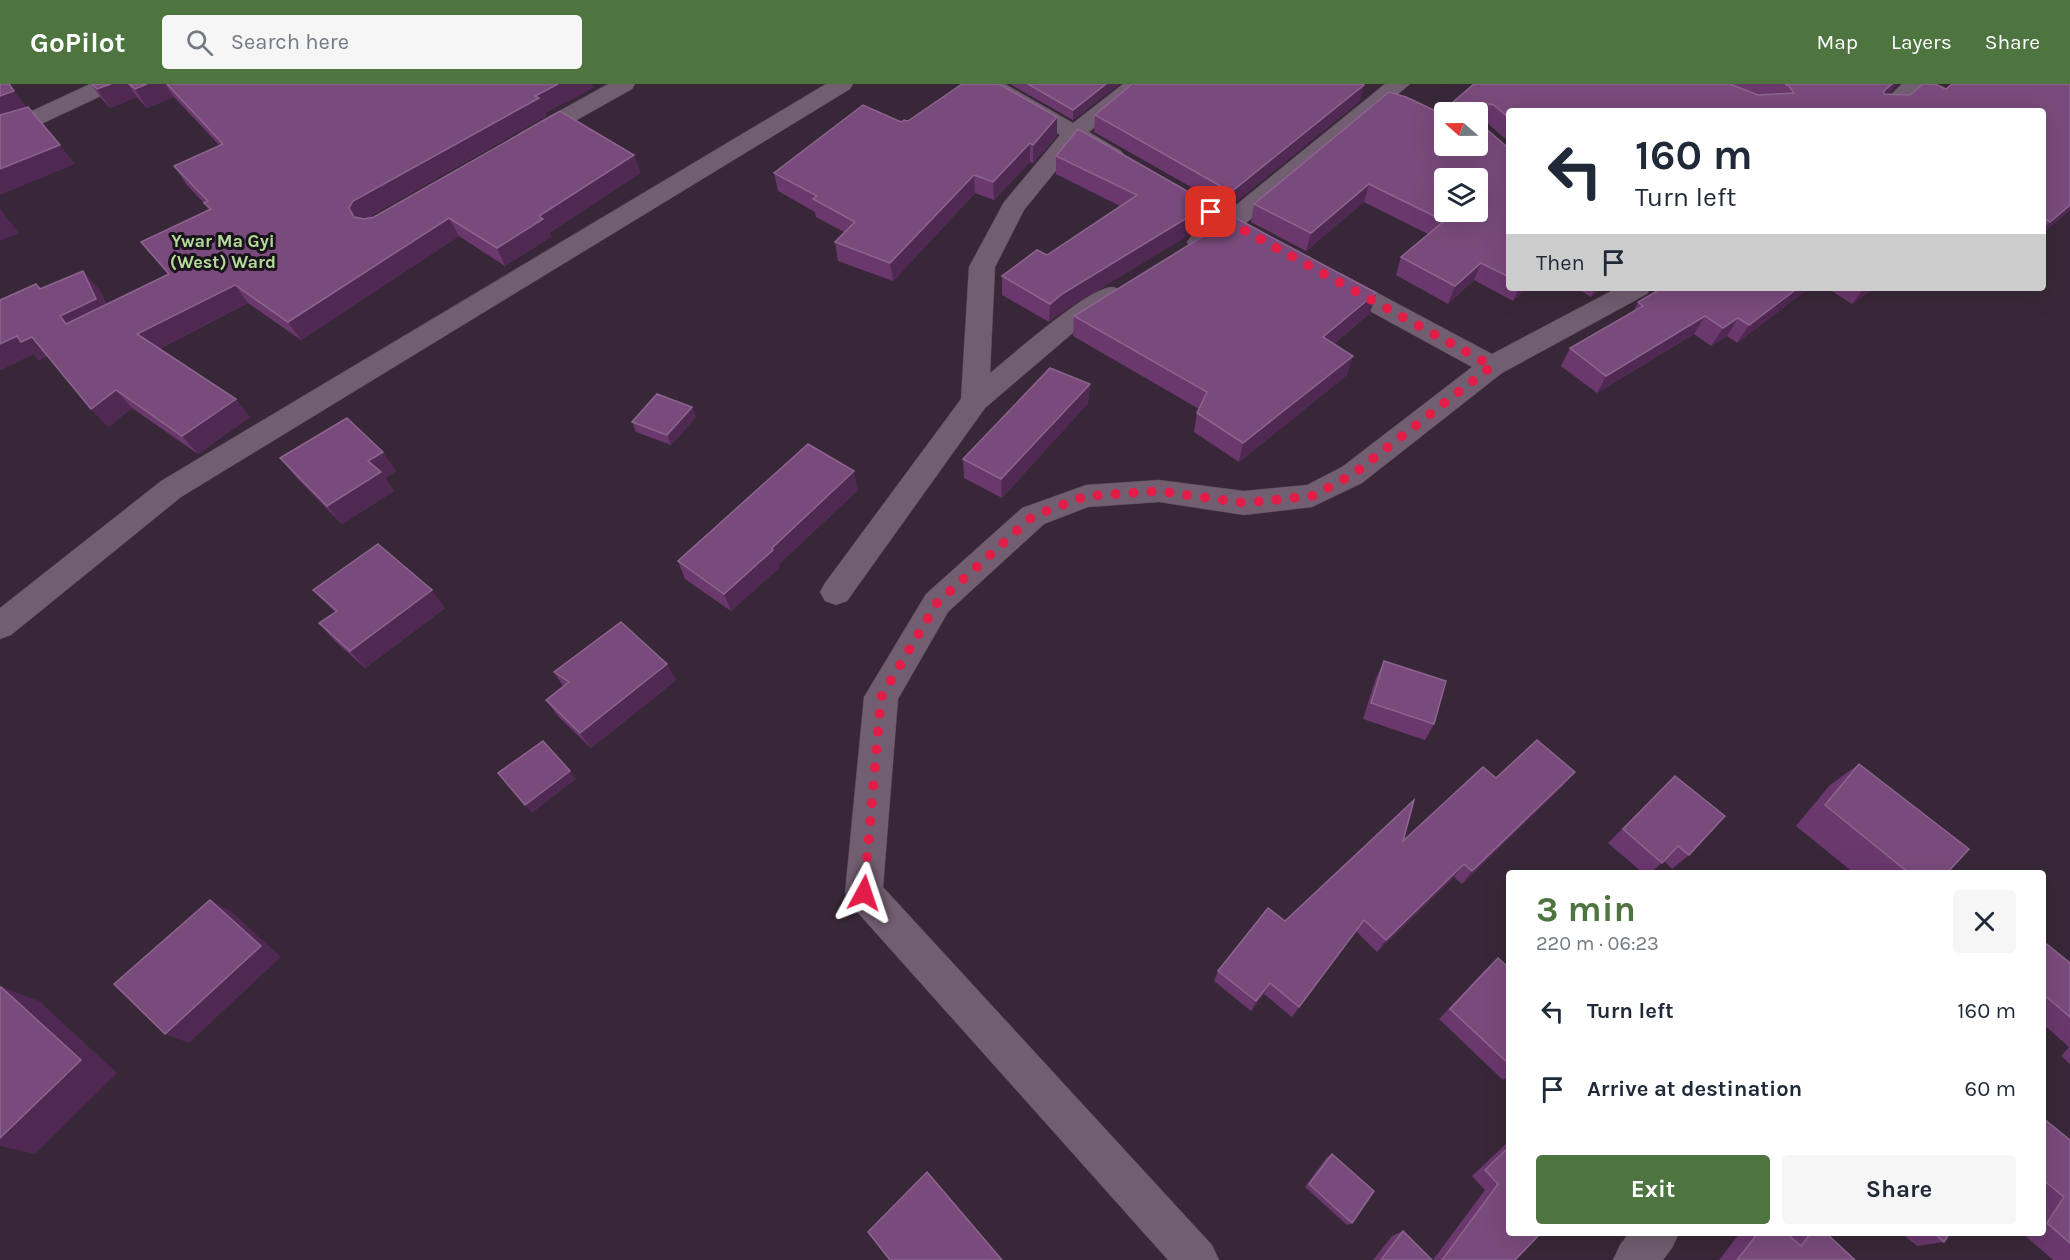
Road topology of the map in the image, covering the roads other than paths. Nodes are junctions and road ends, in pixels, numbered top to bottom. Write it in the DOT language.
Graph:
graph roads {
  1 [pos="108,84"];
  2 [pos="624,84"];
  3 [pos="842,84"];
  4 [pos="988,84"];
  5 [pos="1137,84"];
  6 [pos="1915,84"];
  7 [pos="1384,95"];
  8 [pos="1888,108"];
  9 [pos="0,130"];
  10 [pos="1074,133"];
  11 [pos="505,151"];
  12 [pos="1132,167"];
  13 [pos="1181,254"];
  14 [pos="1314,269"];
  15 [pos="1131,284"];
  16 [pos="1632,291"];
  17 [pos="1492,366"];
  18 [pos="975,401"];
  19 [pos="836,592"];
  20 [pos="0,626"];
  21 [pos="1655,1236"];
  22 [pos="1197,1260"];
  23 [pos="1635,1260"];
  1 -- 9 [label="street"];
  2 -- 11 [label="street"];
  3 -- 20 [label="street"];
  4 -- 10 [label="street"];
  5 -- 10 [label="street"];
  6 -- 8 [label="street"];
  7 -- 13 [label="street"];
  10 -- 12 [label="street"];
  10 -- 18 [label="street"];
  14 -- 17 [label="street"];
  15 -- 18 [label="street"];
  16 -- 17 [label="street"];
  17 -- 22 [label="street"];
  18 -- 19 [label="street"];
  21 -- 23 [label="street"];
}
